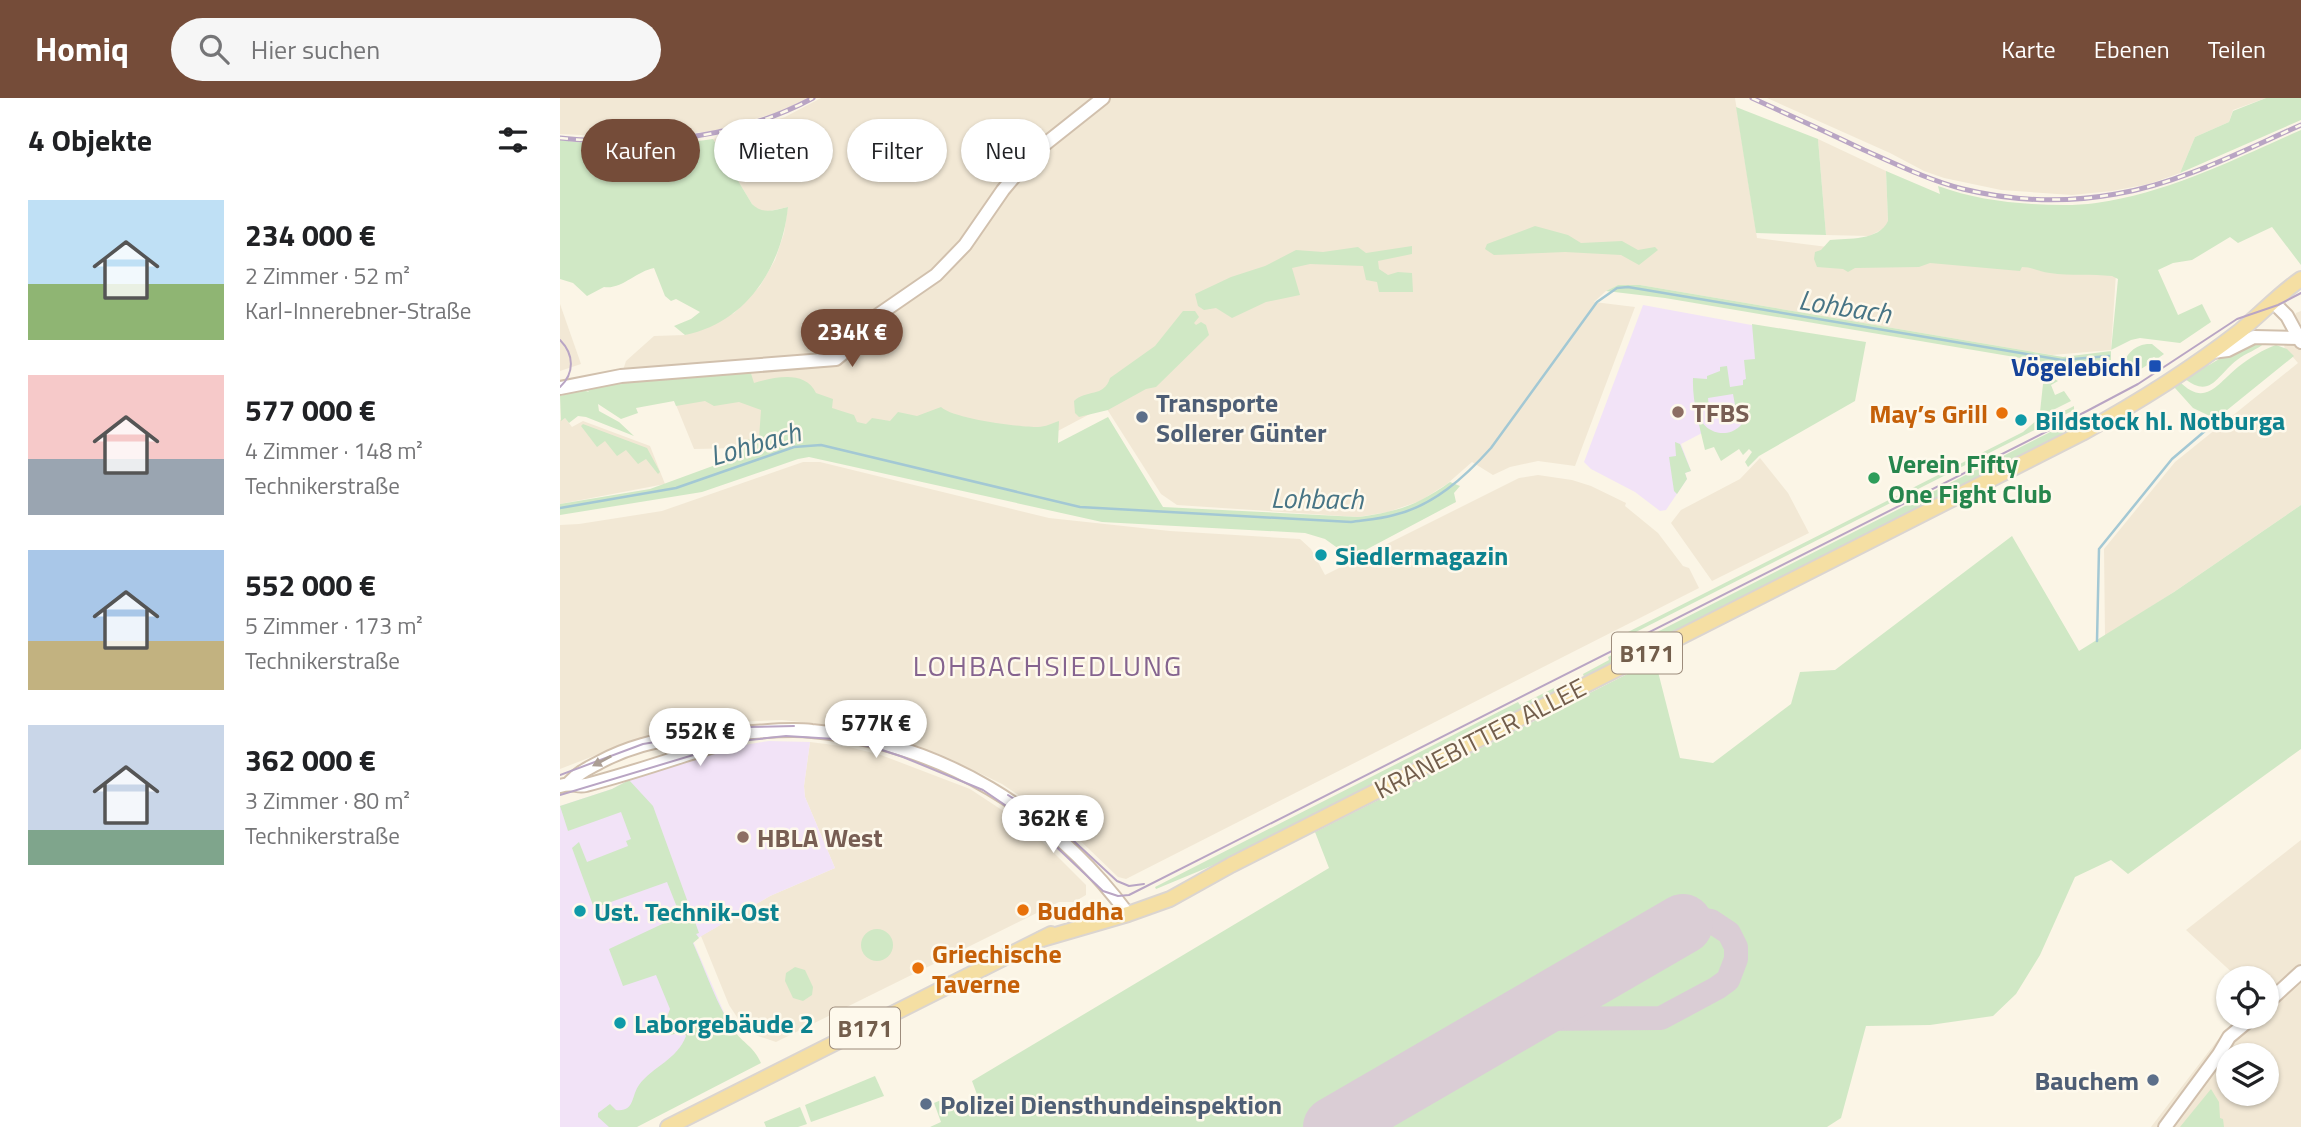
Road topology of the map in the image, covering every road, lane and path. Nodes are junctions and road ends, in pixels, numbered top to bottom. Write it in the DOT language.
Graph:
graph roads {
  1 [pos="1103,98"];
  2 [pos="2301,279"];
  3 [pos="2274,303"];
  4 [pos="2300,340"];
  5 [pos="2211,352"];
  6 [pos="560,388"];
  7 [pos="737,733"];
  8 [pos="637,747"];
  9 [pos="645,767"];
  10 [pos="565,784"];
  11 [pos="1125,910"];
  12 [pos="2301,972"];
  13 [pos="2279,992"];
  14 [pos="2243,1029"];
  15 [pos="668,1127"];
  16 [pos="2165,1127"];
  1 -- 6 [label="street"];
  2 -- 3 [label="main road, KRANEBITTER ALLEE / B171"];
  3 -- 4 [label="street"];
  3 -- 5 [label="main road, KRANEBITTER ALLEE / B171"];
  4 -- 5 [label="street"];
  5 -- 11 [label="main road, KRANEBITTER ALLEE / B171"];
  7 -- 8 [label="street"];
  7 -- 9 [label="street"];
  7 -- 11 [label="street"];
  8 -- 9 [label="street"];
  8 -- 9 [label="street"];
  8 -- 10 [label="street, one-way"];
  9 -- 10 [label="street"];
  11 -- 15 [label="main road, KRANEBITTER ALLEE / B171"];
  12 -- 13 [label="street"];
  14 -- 16 [label="street"];
}
